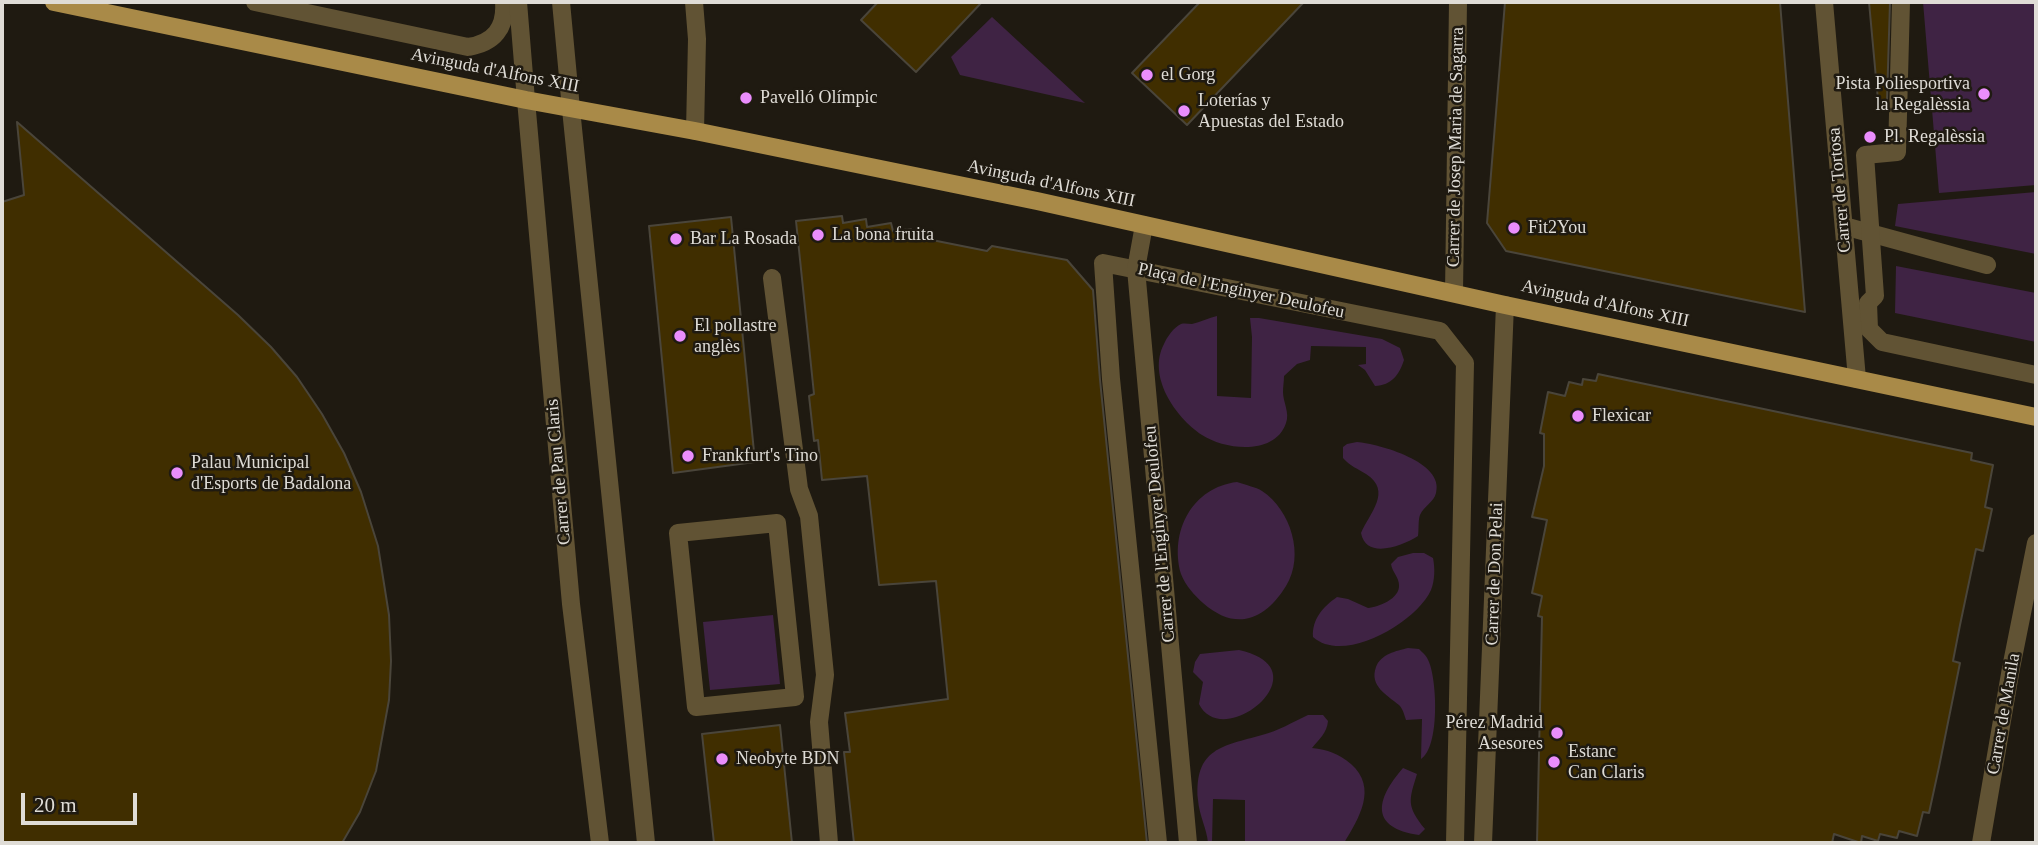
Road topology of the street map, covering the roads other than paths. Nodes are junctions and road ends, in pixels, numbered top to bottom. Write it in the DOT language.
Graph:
graph roads {
  1 [pos="54,2"];
  2 [pos="255,2"];
  3 [pos="505,2"];
  4 [pos="518,2"];
  5 [pos="561,2"];
  6 [pos="694,2"];
  7 [pos="1458,2"];
  8 [pos="1824,2"];
  9 [pos="1901,2"];
  10 [pos="526,100"];
  11 [pos="571,109"];
  12 [pos="695,131"];
  13 [pos="1144,225"];
  14 [pos="1844,226"];
  15 [pos="1870,234"];
  16 [pos="1987,265"];
  17 [pos="1136,269"];
  18 [pos="772,278"];
  19 [pos="1454,292"];
  20 [pos="1505,305"];
  21 [pos="2036,375"];
  22 [pos="1857,379"];
  23 [pos="2036,416"];
  24 [pos="2036,543"];
  25 [pos="795,697"];
  26 [pos="600,843"];
  27 [pos="646,843"];
  28 [pos="829,843"];
  29 [pos="1158,843"];
  30 [pos="1188,843"];
  31 [pos="1455,843"];
  32 [pos="1483,843"];
  33 [pos="1981,843"];
  1 -- 10 [label="main road, Avinguda d'Alfons XIII"];
  2 -- 3 [label="street"];
  4 -- 10 [label="street, Carrer de Pau Claris"];
  5 -- 11 [label="street"];
  6 -- 12 [label="street"];
  7 -- 19 [label="street, Carrer de Josep Maria de Sagarra"];
  8 -- 14 [label="street, Carrer de Tortosa"];
  9 -- 15 [label="street"];
  10 -- 11 [label="main road, Avinguda d'Alfons XIII"];
  10 -- 26 [label="street, Carrer de Pau Claris"];
  11 -- 12 [label="main road, Avinguda d'Alfons XIII"];
  11 -- 27 [label="street"];
  12 -- 13 [label="main road, Avinguda d'Alfons XIII"];
  13 -- 17 [label="street, Carrer de l'Enginyer Deulofeu"];
  13 -- 19 [label="main road, Avinguda d'Alfons XIII"];
  14 -- 15 [label="street"];
  14 -- 22 [label="street, Carrer de Tortosa"];
  15 -- 16 [label="street"];
  15 -- 21 [label="street"];
  17 -- 29 [label="street, Plaça de l'Enginyer Deulofeu"];
  17 -- 30 [label="street, Carrer de l'Enginyer Deulofeu"];
  17 -- 31 [label="street, Plaça de l'Enginyer Deulofeu"];
  18 -- 28 [label="street"];
  19 -- 20 [label="main road, Avinguda d'Alfons XIII"];
  20 -- 22 [label="main road, Avinguda d'Alfons XIII"];
  20 -- 32 [label="street, Carrer de Don Pelai"];
  22 -- 23 [label="main road, Avinguda d'Alfons XIII"];
  24 -- 33 [label="street, Carrer de Manila"];
  25 -- 25 [label="street"];
}
